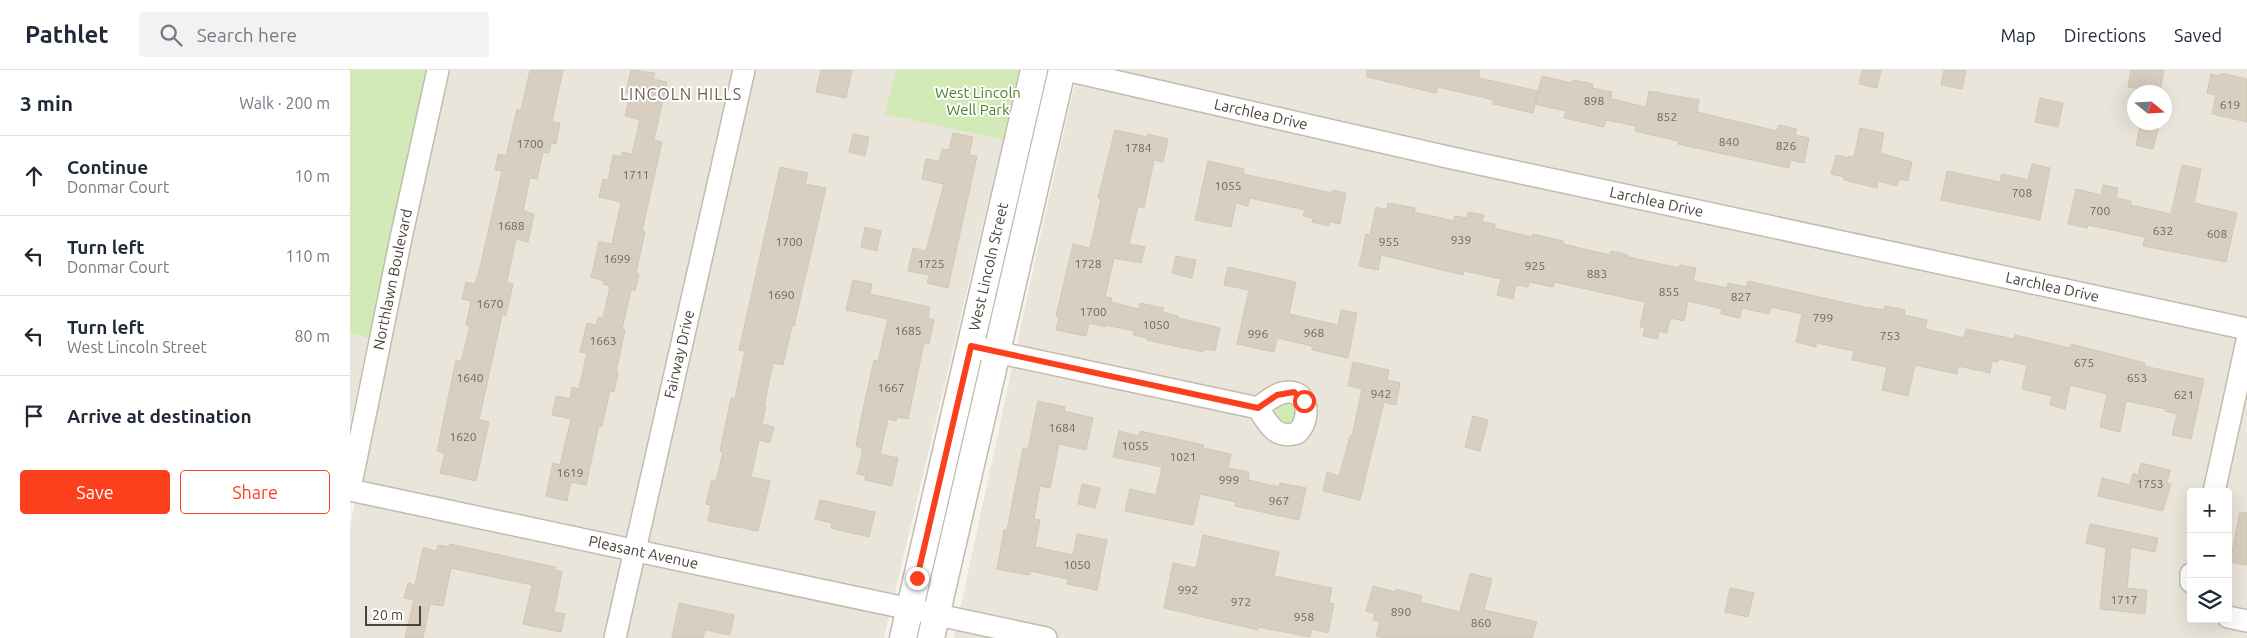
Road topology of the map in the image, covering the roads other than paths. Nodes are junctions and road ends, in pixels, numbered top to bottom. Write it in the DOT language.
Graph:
graph roads {
  1 [pos="438,70"];
  2 [pos="744,70"];
  3 [pos="1034,70"];
  4 [pos="1062,70"];
  5 [pos="1066,70"];
  6 [pos="2247,329"];
  7 [pos="2247,341"];
  8 [pos="971,346"];
  9 [pos="998,352"];
  10 [pos="1258,408"];
  11 [pos="2215,488"];
  12 [pos="350,490"];
  13 [pos="635,551"];
  14 [pos="909,610"];
  15 [pos="2232,618"];
  16 [pos="2247,621"];
  17 [pos="934,627"];
  18 [pos="615,638"];
  19 [pos="903,638"];
  20 [pos="1046,638"];
  1 -- 12 [label="street, Northlawn Boulevard"];
  2 -- 13 [label="street, Fairway Drive"];
  3 -- 8 [label="street, West Lincoln Street"];
  4 -- 9 [label="street, West Lincoln Street"];
  5 -- 6 [label="street, Larchlea Drive"];
  7 -- 11 [label="street"];
  8 -- 9 [label="street"];
  8 -- 14 [label="street, West Lincoln Street"];
  9 -- 10 [label="street"];
  9 -- 17 [label="street, West Lincoln Street"];
  12 -- 13 [label="street, Pleasant Avenue"];
  13 -- 14 [label="street, Pleasant Avenue"];
  13 -- 18 [label="street, Fairway Drive"];
  14 -- 17 [label="street, Pleasant Avenue"];
  14 -- 19 [label="street, West Lincoln Street"];
  15 -- 16 [label="street"];
  17 -- 20 [label="street, Pleasant Avenue"];
}
